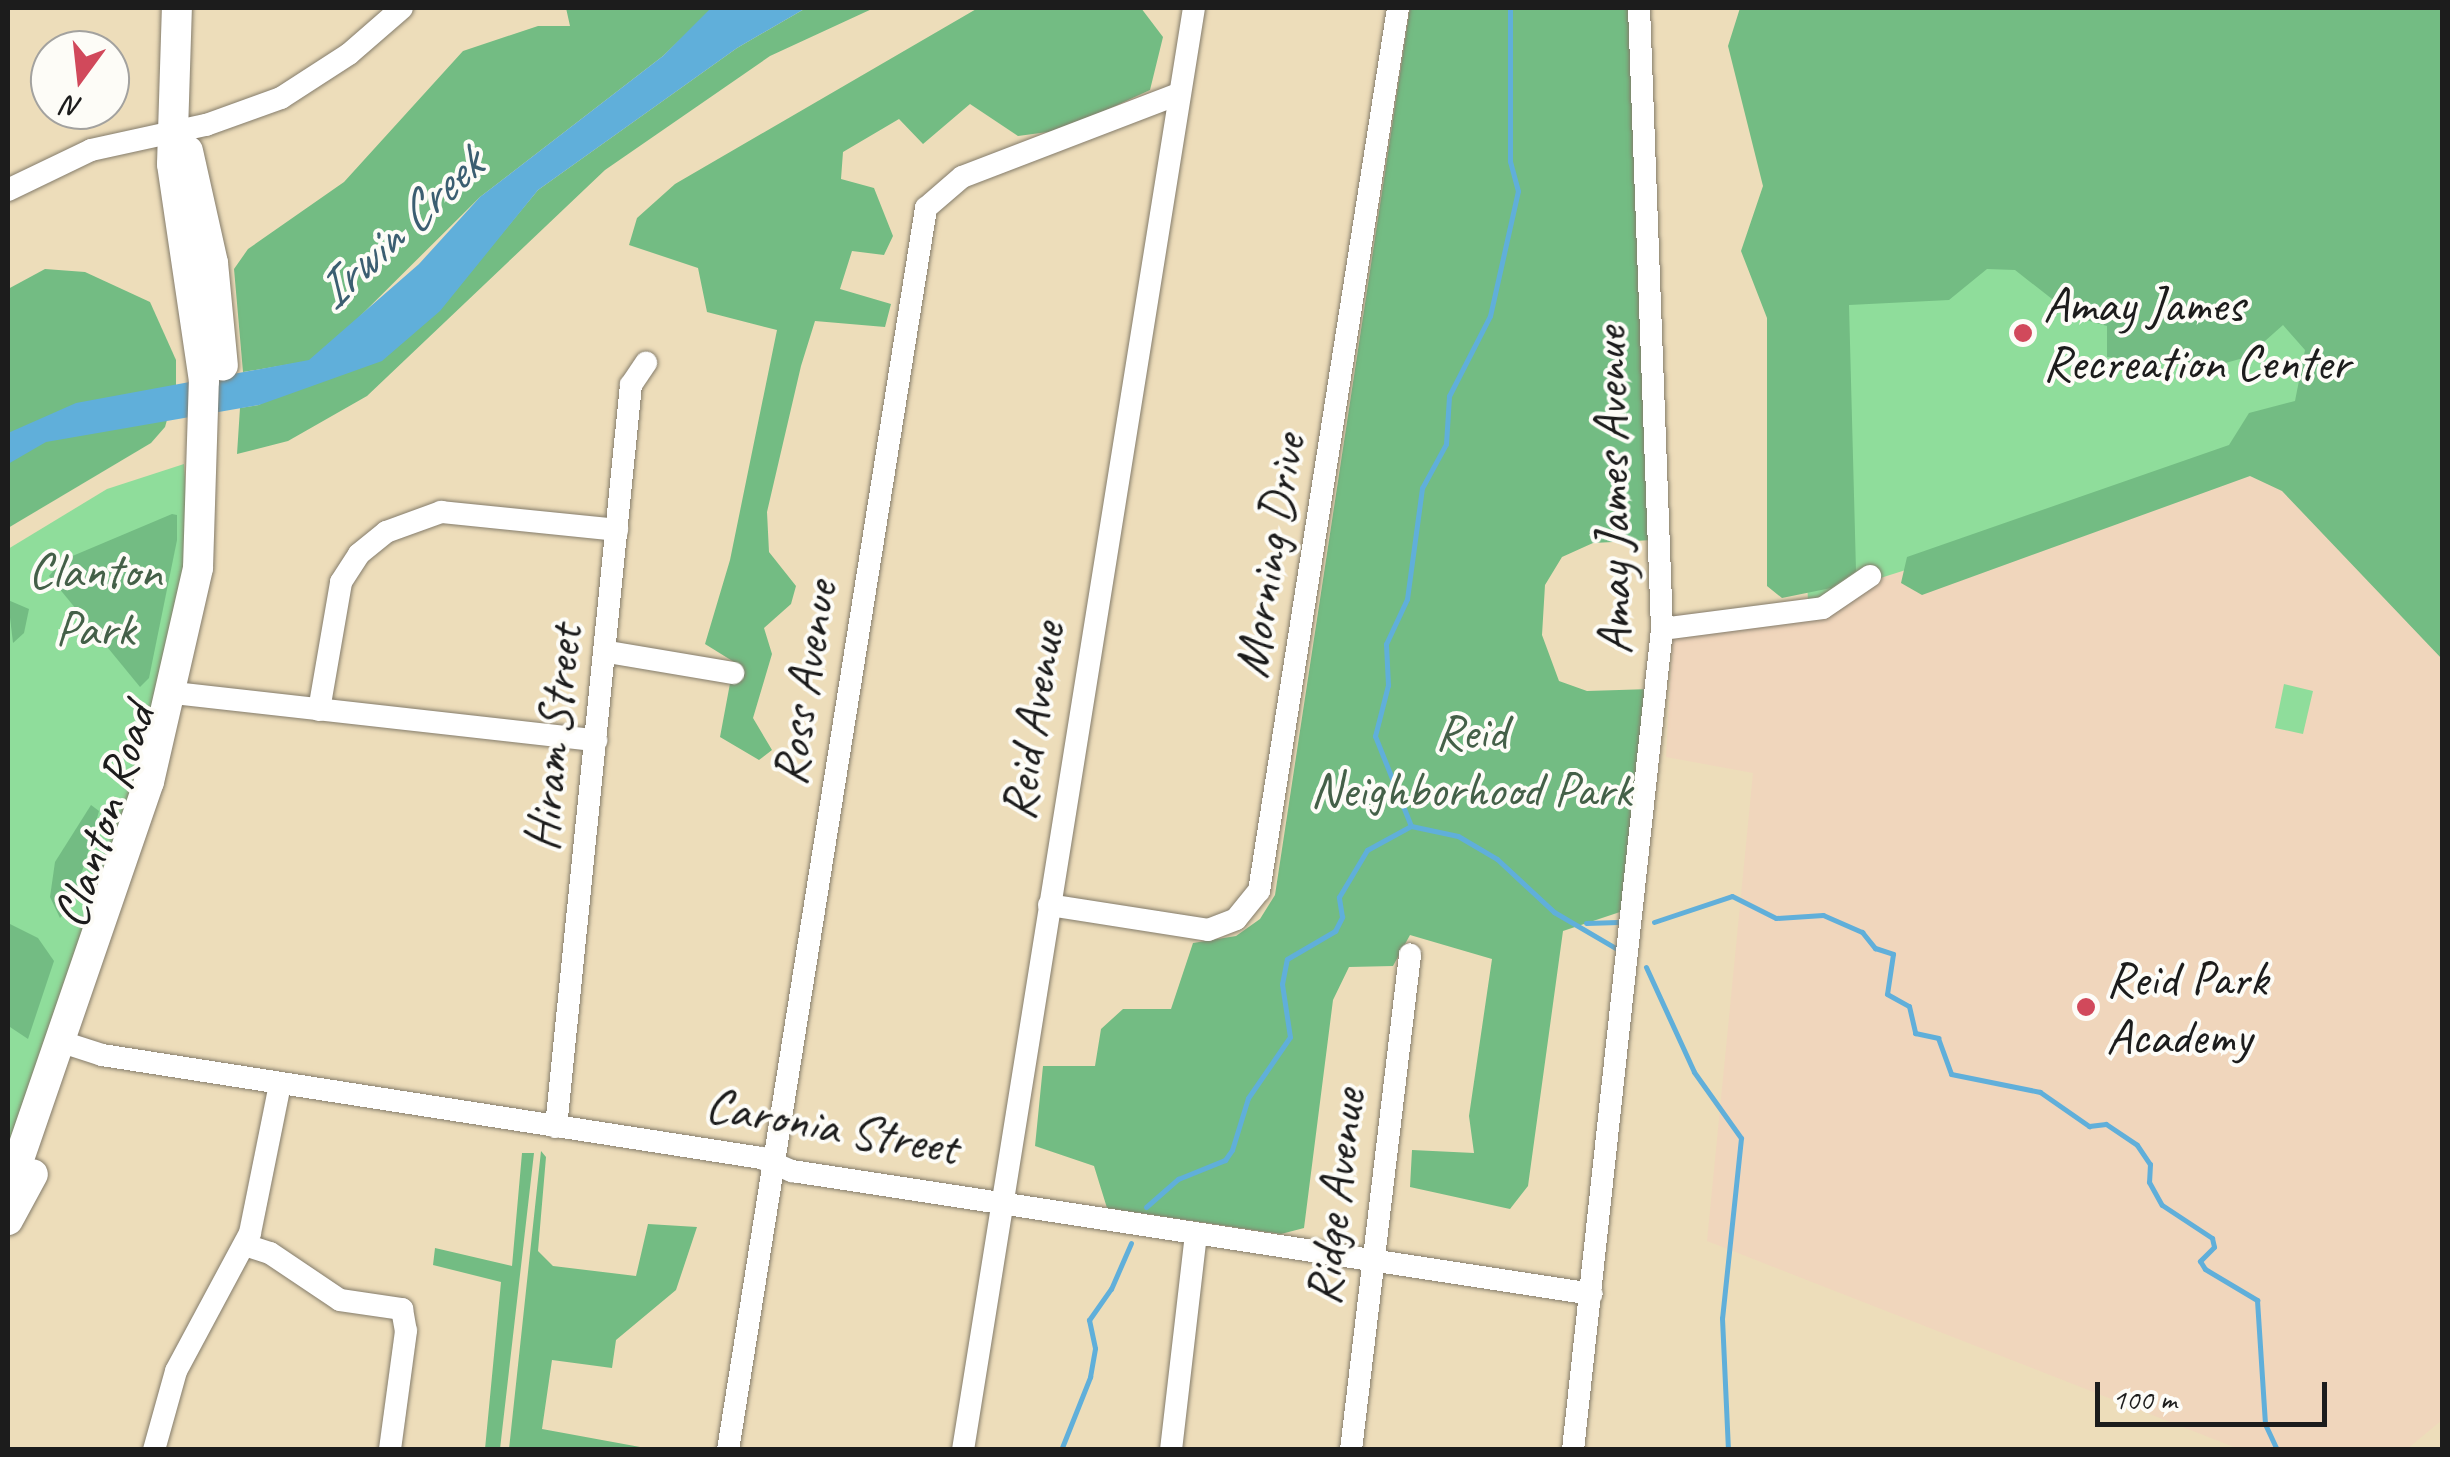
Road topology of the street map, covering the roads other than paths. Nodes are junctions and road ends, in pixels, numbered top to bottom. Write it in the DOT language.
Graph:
graph roads {
  1 [pos="177,8"];
  2 [pos="402,8"];
  3 [pos="1194,8"];
  4 [pos="1398,8"];
  5 [pos="1639,8"];
  6 [pos="1178,94"];
  7 [pos="177,131"];
  8 [pos="8,190"];
  9 [pos="646,363"];
  10 [pos="617,530"];
  11 [pos="1870,576"];
  12 [pos="1662,629"];
  13 [pos="608,652"];
  14 [pos="733,674"];
  15 [pos="184,694"];
  16 [pos="320,710"];
  17 [pos="596,740"];
  18 [pos="1049,905"];
  19 [pos="1410,955"];
  20 [pos="68,1044"];
  21 [pos="280,1084"];
  22 [pos="556,1127"];
  23 [pos="774,1164"];
  24 [pos="8,1191"];
  25 [pos="1002,1200"];
  26 [pos="8,1220"];
  27 [pos="1196,1235"];
  28 [pos="245,1245"];
  29 [pos="1372,1261"];
  30 [pos="1592,1294"];
  31 [pos="154,1450"];
  32 [pos="390,1450"];
  33 [pos="728,1450"];
  34 [pos="963,1450"];
  35 [pos="1171,1450"];
  36 [pos="1351,1450"];
  37 [pos="1574,1450"];
  1 -- 7 [label="main road, Clanton Road"];
  2 -- 7 [label="street"];
  3 -- 6 [label="street, Reid Avenue"];
  4 -- 18 [label="street, Morning Drive"];
  5 -- 12 [label="street, Amay James Avenue"];
  6 -- 18 [label="street, Reid Avenue"];
  6 -- 23 [label="street, Ross Avenue"];
  7 -- 8 [label="street"];
  7 -- 15 [label="main road, Clanton Road"];
  9 -- 10 [label="street, Hiram Street"];
  10 -- 13 [label="street, Hiram Street"];
  10 -- 16 [label="street"];
  11 -- 12 [label="street"];
  12 -- 30 [label="street, Amay James Avenue"];
  13 -- 14 [label="street"];
  13 -- 17 [label="street, Hiram Street"];
  15 -- 16 [label="street"];
  15 -- 20 [label="main road, Clanton Road"];
  16 -- 17 [label="street"];
  17 -- 22 [label="street, Hiram Street"];
  18 -- 25 [label="street, Reid Avenue"];
  19 -- 29 [label="street, Ridge Avenue"];
  20 -- 21 [label="street, Caronia Street"];
  20 -- 24 [label="main road, Clanton Road"];
  20 -- 26 [label="main road, Clanton Road"];
  21 -- 22 [label="street, Caronia Street"];
  21 -- 28 [label="street"];
  22 -- 23 [label="street, Caronia Street"];
  23 -- 25 [label="street, Caronia Street"];
  23 -- 33 [label="street, Ross Avenue"];
  25 -- 27 [label="street, Caronia Street"];
  25 -- 34 [label="street, Reid Avenue"];
  27 -- 29 [label="street, Caronia Street"];
  27 -- 35 [label="street"];
  28 -- 31 [label="street"];
  28 -- 32 [label="street"];
  29 -- 30 [label="street, Caronia Street"];
  29 -- 36 [label="street, Ridge Avenue"];
  30 -- 37 [label="street, Amay James Avenue"];
}
